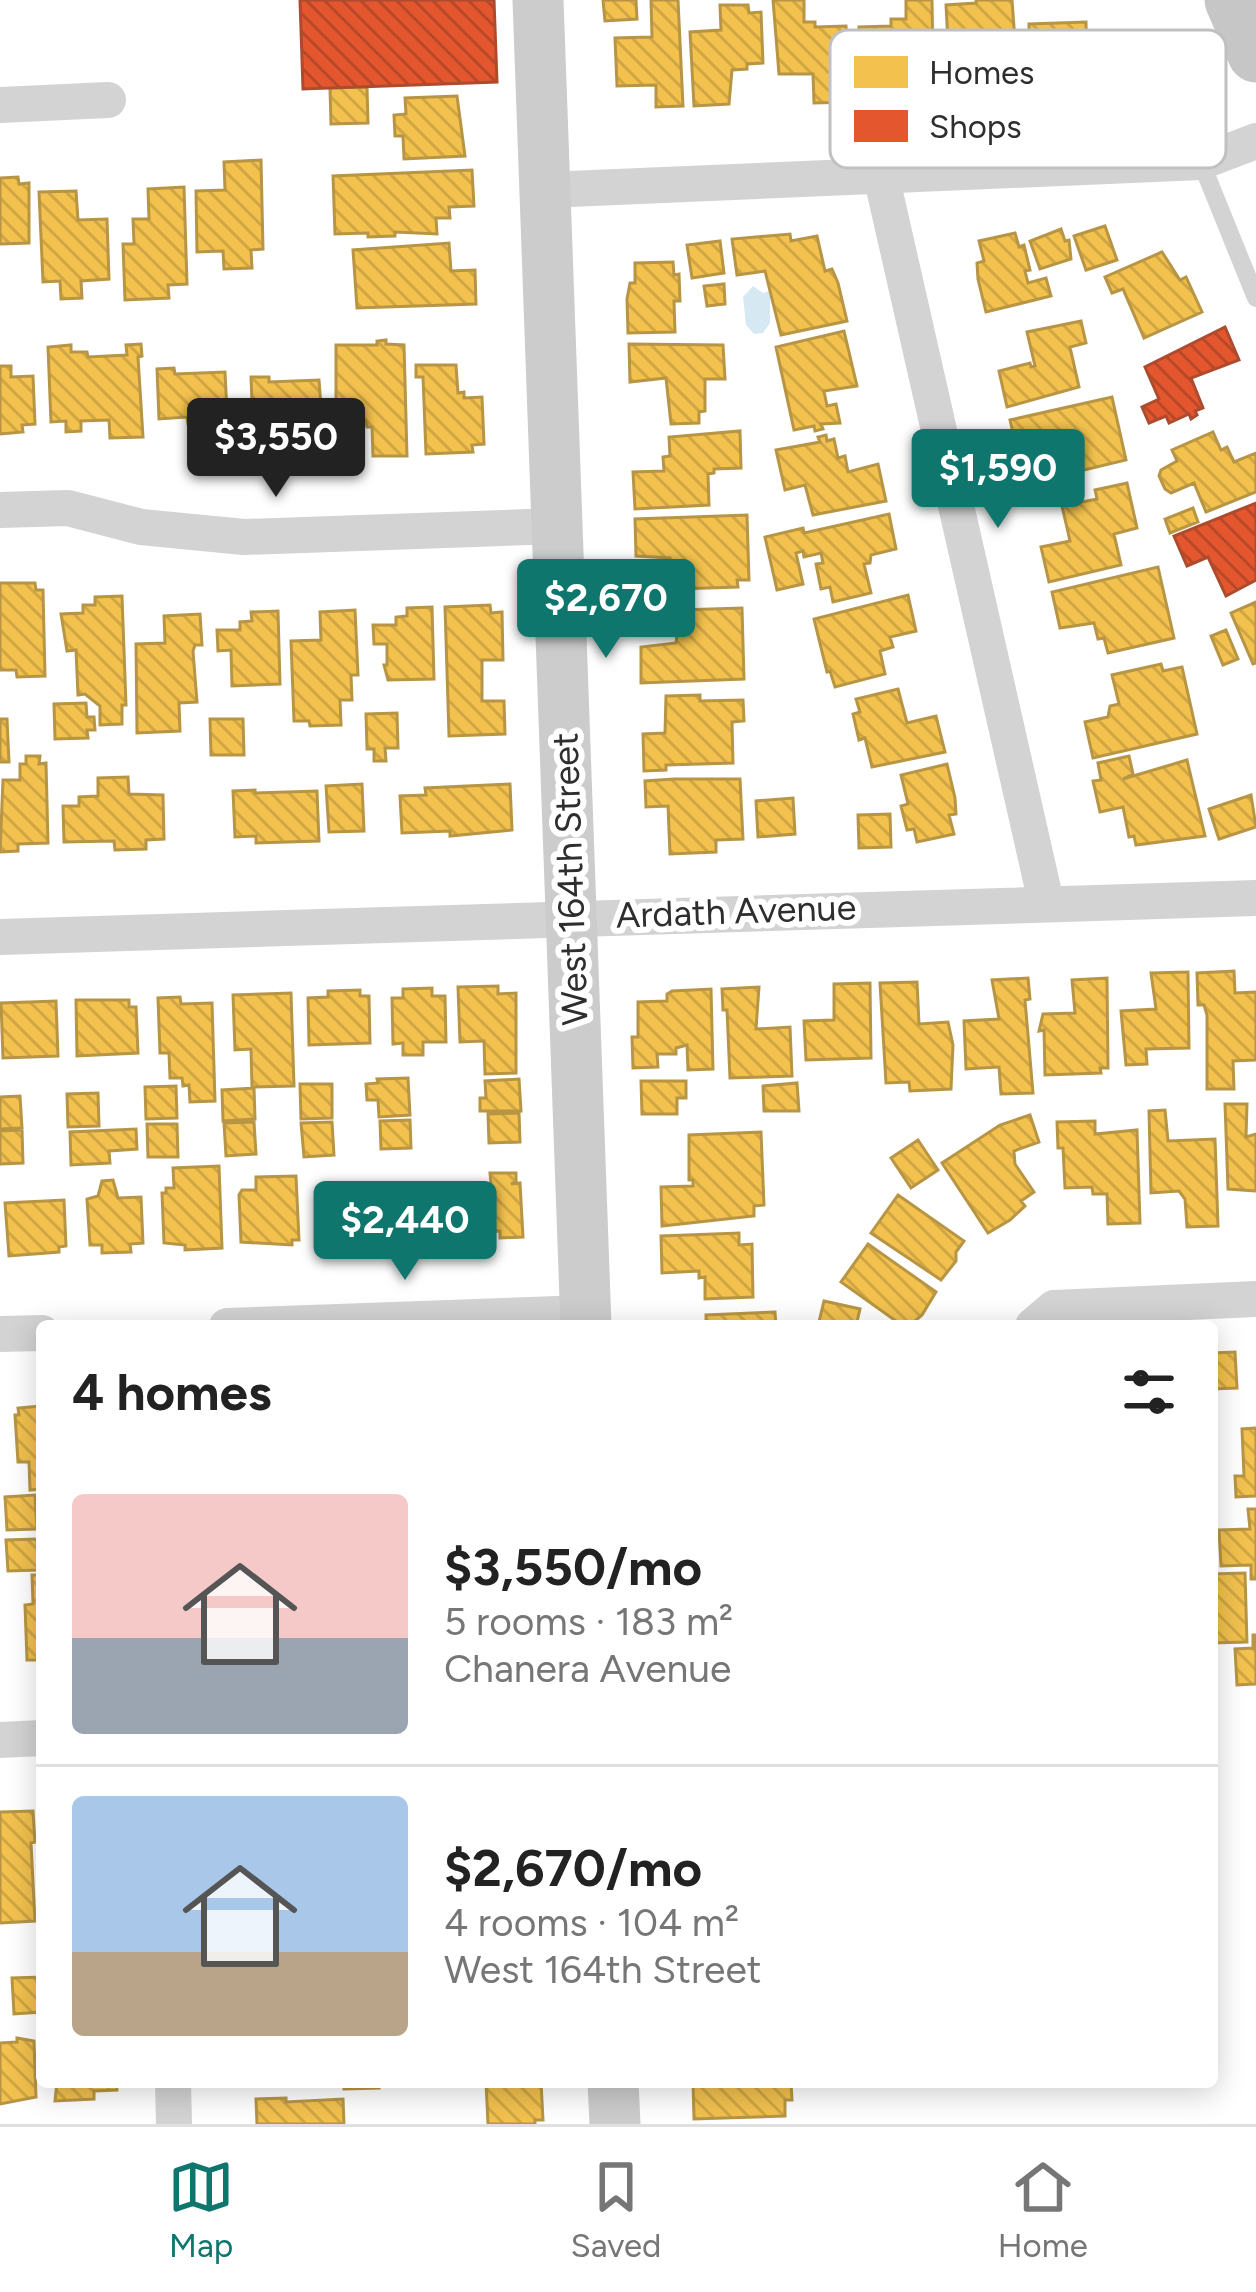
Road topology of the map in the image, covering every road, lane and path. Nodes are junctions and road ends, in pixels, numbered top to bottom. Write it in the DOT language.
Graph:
graph roads {
  1 [pos="538,0"];
  2 [pos="108,100"];
  3 [pos="0,105"];
  4 [pos="1256,141"];
  5 [pos="1226,153"];
  6 [pos="1064,168"];
  7 [pos="1204,168"];
  8 [pos="880,176"];
  9 [pos="545,190"];
  10 [pos="1256,298"];
  11 [pos="0,511"];
  12 [pos="557,526"];
  13 [pos="1256,898"];
  14 [pos="1046,902"];
  15 [pos="572,917"];
  16 [pos="0,937"];
  17 [pos="1256,1299"];
  18 [pos="586,1319"];
  19 [pos="535,1320"];
  20 [pos="1041,1320"];
  21 [pos="36,1333"];
  22 [pos="0,1334"];
  23 [pos="36,1738"];
  24 [pos="0,1740"];
  25 [pos="173,2088"];
  26 [pos="613,2088"];
  27 [pos="174,2124"];
  28 [pos="614,2124"];
  1 -- 9 [label="street, West 164th Street"];
  2 -- 3 [label="street"];
  4 -- 5 [label="street"];
  6 -- 8 [label="street"];
  7 -- 10 [label="lane"];
  8 -- 9 [label="street"];
  8 -- 14 [label="street"];
  9 -- 12 [label="street, West 164th Street"];
  11 -- 12 [label="street"];
  12 -- 15 [label="street, West 164th Street"];
  13 -- 14 [label="street, Ardath Avenue"];
  14 -- 15 [label="street, Ardath Avenue"];
  15 -- 16 [label="street, Ardath Avenue"];
  15 -- 18 [label="street, West 164th Street"];
  17 -- 20 [label="street"];
  18 -- 19 [label="street"];
  21 -- 22 [label="street"];
  23 -- 24 [label="street"];
  25 -- 27 [label="street"];
  26 -- 28 [label="street"];
}
